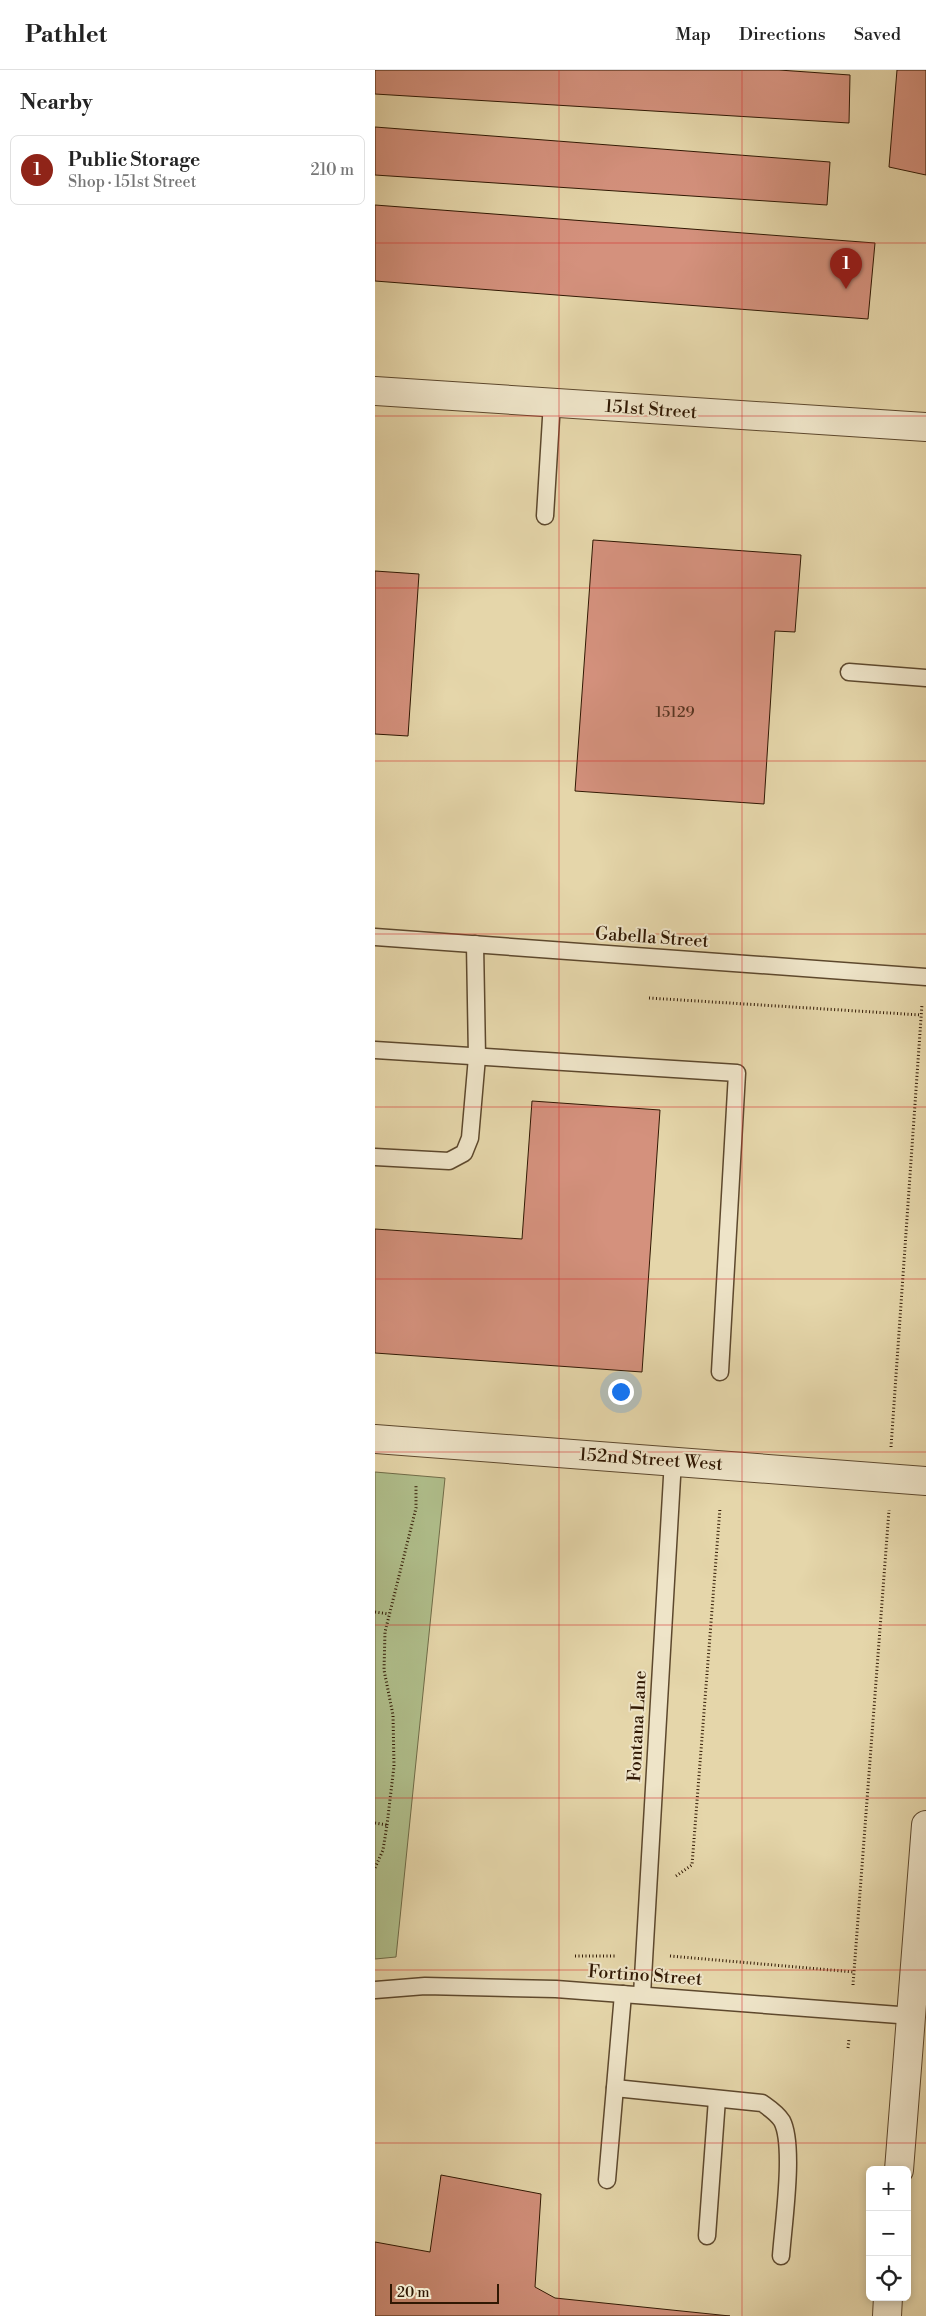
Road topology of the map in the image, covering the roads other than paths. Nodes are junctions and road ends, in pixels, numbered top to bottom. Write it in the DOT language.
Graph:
graph roads {
  1 [pos="375,390"];
  2 [pos="552,402"];
  3 [pos="926,427"];
  4 [pos="545,516"];
  5 [pos="849,672"];
  6 [pos="926,678"];
  7 [pos="375,938"];
  8 [pos="475,944"];
  9 [pos="925,977"];
  10 [pos="375,1050"];
  11 [pos="477,1057"];
  12 [pos="375,1157"];
  13 [pos="720,1372"];
  14 [pos="375,1439"];
  15 [pos="673,1460"];
  16 [pos="926,1481"];
  17 [pos="926,1825"];
  18 [pos="375,1990"];
  19 [pos="623,1994"];
  20 [pos="642,1995"];
  21 [pos="912,2016"];
  22 [pos="615,2088"];
  23 [pos="717,2099"];
  24 [pos="899,2166"];
  25 [pos="607,2180"];
  26 [pos="707,2236"];
  27 [pos="781,2256"];
  28 [pos="888,2301"];
  29 [pos="887,2316"];
  1 -- 2 [label="street, 151st Street"];
  2 -- 3 [label="street, 151st Street"];
  2 -- 4 [label="lane"];
  5 -- 6 [label="lane"];
  7 -- 8 [label="lane, Gabella Street"];
  8 -- 9 [label="lane, Gabella Street"];
  8 -- 11 [label="lane"];
  10 -- 11 [label="lane"];
  11 -- 12 [label="lane"];
  11 -- 13 [label="lane"];
  14 -- 15 [label="street, 152nd Street West"];
  15 -- 16 [label="street, 152nd Street West"];
  15 -- 20 [label="lane, Fontana Lane"];
  17 -- 21 [label="street"];
  18 -- 19 [label="lane, Fortino Street"];
  19 -- 20 [label="lane, Fortino Street"];
  19 -- 22 [label="lane"];
  20 -- 21 [label="lane, Fortino Street"];
  21 -- 24 [label="street"];
  22 -- 23 [label="lane"];
  22 -- 25 [label="lane"];
  23 -- 26 [label="lane"];
  23 -- 27 [label="lane"];
  28 -- 29 [label="street"];
}
